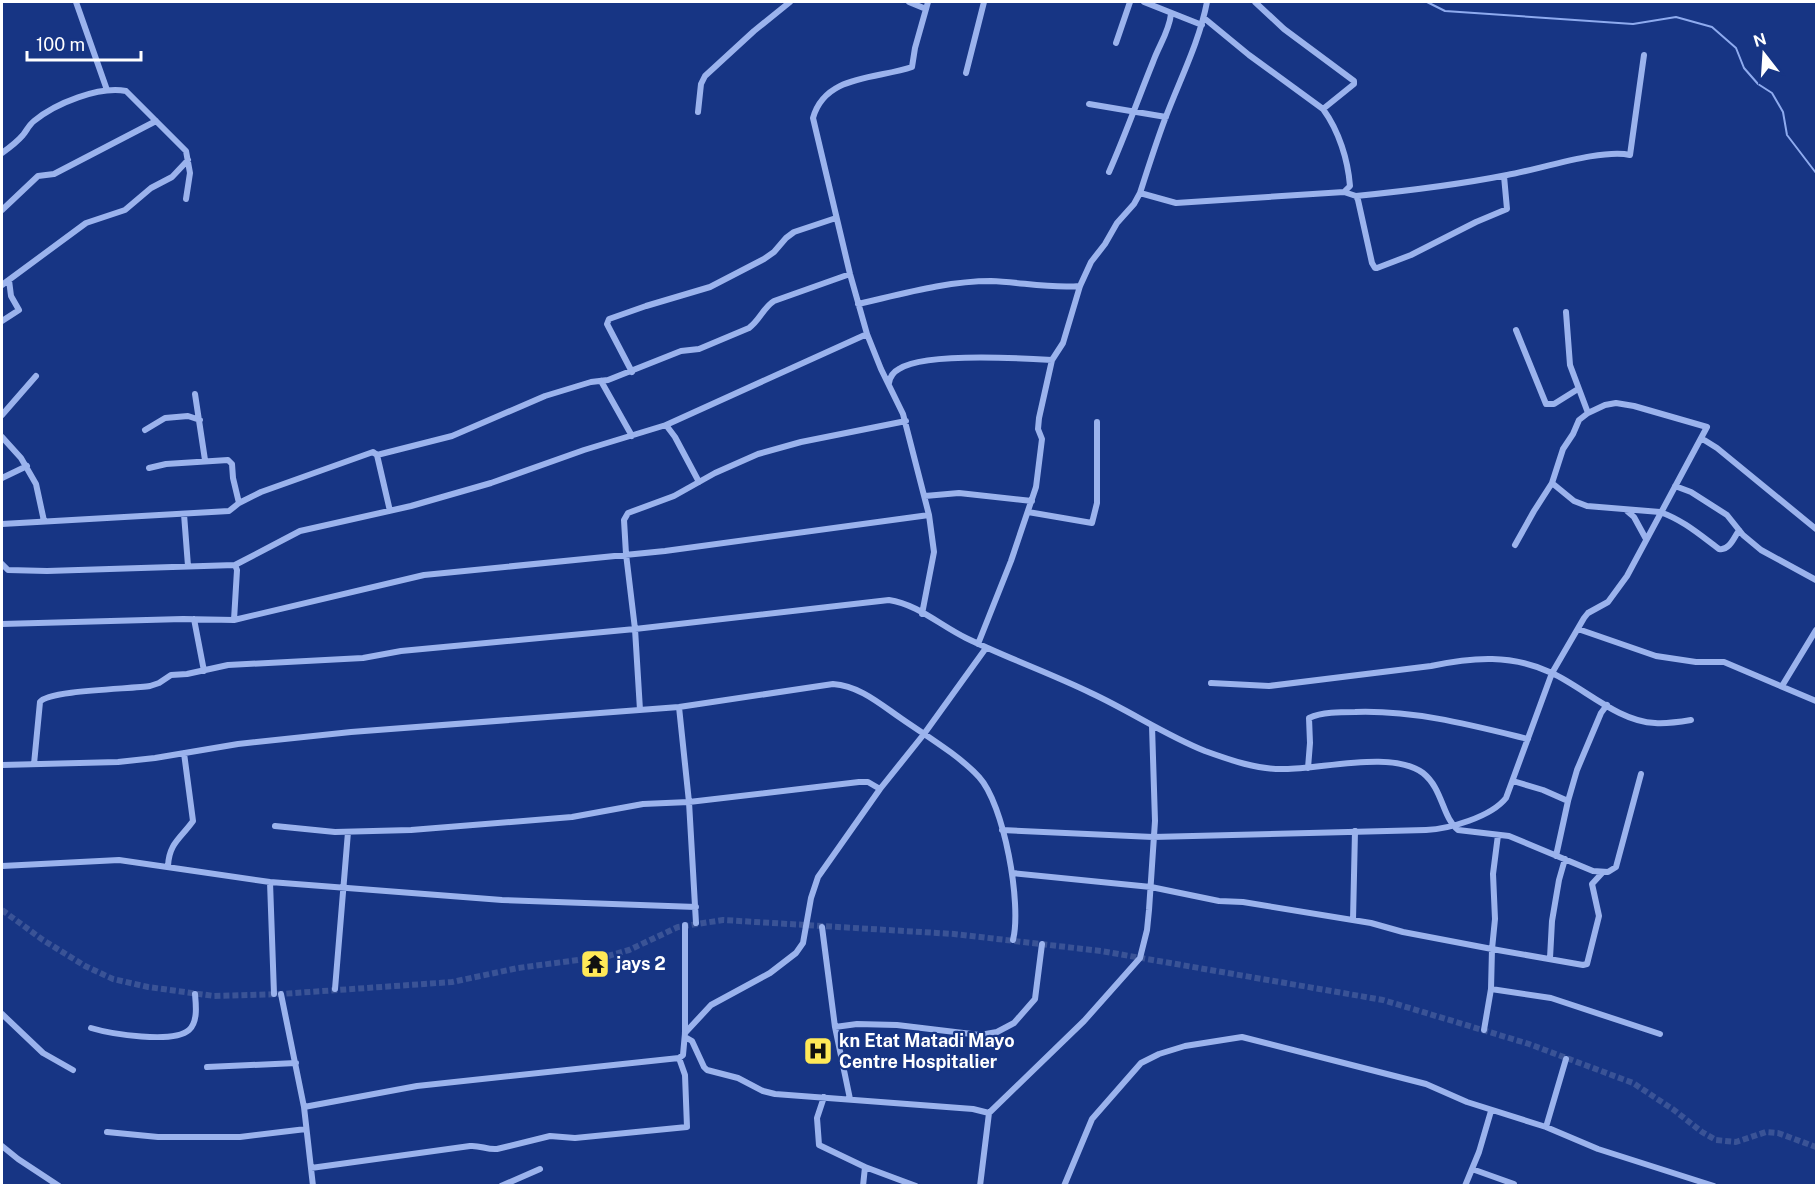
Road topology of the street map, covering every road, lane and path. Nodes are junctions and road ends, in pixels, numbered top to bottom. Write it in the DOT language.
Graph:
graph roads {
  1 [pos="76,2"];
  2 [pos="790,2"];
  3 [pos="909,2"];
  4 [pos="928,2"];
  5 [pos="984,2"];
  6 [pos="1130,2"];
  7 [pos="1144,2"];
  8 [pos="1207,2"];
  9 [pos="1256,2"];
  10 [pos="926,9"];
  11 [pos="1171,14"];
  12 [pos="1203,21"];
  13 [pos="1116,43"];
  14 [pos="1644,56"];
  15 [pos="966,73"];
  16 [pos="106,90"];
  17 [pos="1089,104"];
  18 [pos="1323,109"];
  19 [pos="698,112"];
  20 [pos="1135,112"];
  21 [pos="1166,117"];
  22 [pos="156,121"];
  23 [pos="2,153"];
  24 [pos="188,160"];
  25 [pos="1109,172"];
  26 [pos="1504,176"];
  27 [pos="1344,192"];
  28 [pos="1140,193"];
  29 [pos="1356,196"];
  30 [pos="186,199"];
  31 [pos="2,210"];
  32 [pos="836,218"];
  33 [pos="850,274"];
  34 [pos="9,280"];
  35 [pos="2,285"];
  36 [pos="1080,286"];
  37 [pos="858,304"];
  38 [pos="1566,312"];
  39 [pos="2,321"];
  40 [pos="1516,330"];
  41 [pos="867,334"];
  42 [pos="1052,360"];
  43 [pos="632,372"];
  44 [pos="36,376"];
  45 [pos="601,381"];
  46 [pos="889,384"];
  47 [pos="1578,389"];
  48 [pos="195,394"];
  49 [pos="1588,413"];
  50 [pos="2,415"];
  51 [pos="200,420"];
  52 [pos="906,421"];
  53 [pos="1097,422"];
  54 [pos="666,425"];
  55 [pos="146,430"];
  56 [pos="632,436"];
  57 [pos="2,437"];
  58 [pos="1701,438"];
  59 [pos="377,455"];
  60 [pos="205,460"];
  61 [pos="27,466"];
  62 [pos="149,468"];
  63 [pos="2,478"];
  64 [pos="699,482"];
  65 [pos="1552,483"];
  66 [pos="1675,486"];
  67 [pos="925,496"];
  68 [pos="1032,501"];
  69 [pos="239,503"];
  70 [pos="1624,509"];
  71 [pos="390,511"];
  72 [pos="1028,512"];
  73 [pos="1660,512"];
  74 [pos="184,514"];
  75 [pos="929,514"];
  76 [pos="45,521"];
  77 [pos="2,524"];
  78 [pos="1816,529"];
  79 [pos="1739,530"];
  80 [pos="1646,539"];
  81 [pos="1515,545"];
  82 [pos="626,555"];
  83 [pos="2,564"];
  84 [pos="234,565"];
  85 [pos="188,566"];
  86 [pos="1816,580"];
  87 [pos="922,614"];
  88 [pos="194,619"];
  89 [pos="234,620"];
  90 [pos="2,624"];
  91 [pos="635,629"];
  92 [pos="1578,629"];
  93 [pos="1816,630"];
  94 [pos="978,644"];
  95 [pos="986,648"];
  96 [pos="204,671"];
  97 [pos="1552,673"];
  98 [pos="1211,683"];
  99 [pos="1782,686"];
  100 [pos="1816,701"];
  101 [pos="1606,705"];
  102 [pos="679,707"];
  103 [pos="640,710"];
  104 [pos="1691,720"];
  105 [pos="1152,726"];
  106 [pos="924,734"];
  107 [pos="1528,739"];
  108 [pos="184,753"];
  109 [pos="34,764"];
  110 [pos="2,765"];
  111 [pos="1308,768"];
  112 [pos="1641,774"];
  113 [pos="1513,782"];
  114 [pos="880,789"];
  115 [pos="1568,801"];
  116 [pos="689,802"];
  117 [pos="1452,825"];
  118 [pos="275,826"];
  119 [pos="1002,830"];
  120 [pos="1355,831"];
  121 [pos="348,832"];
  122 [pos="1498,835"];
  123 [pos="1153,837"];
  124 [pos="1556,856"];
  125 [pos="1566,860"];
  126 [pos="168,866"];
  127 [pos="2,867"];
  128 [pos="1604,872"];
  129 [pos="1012,873"];
  130 [pos="270,882"];
  131 [pos="342,887"];
  132 [pos="1150,887"];
  133 [pos="696,907"];
  134 [pos="1353,920"];
  135 [pos="696,923"];
  136 [pos="685,925"];
  137 [pos="822,927"];
  138 [pos="1013,940"];
  139 [pos="1042,944"];
  140 [pos="1492,949"];
  141 [pos="1550,958"];
  142 [pos="335,989"];
  143 [pos="1491,989"];
  144 [pos="195,994"];
  145 [pos="2,1014"];
  146 [pos="835,1027"];
  147 [pos="91,1028"];
  148 [pos="1484,1030"];
  149 [pos="1660,1034"];
  150 [pos="685,1035"];
  151 [pos="679,1058"];
  152 [pos="1566,1059"];
  153 [pos="296,1063"];
  154 [pos="207,1067"];
  155 [pos="73,1070"];
  156 [pos="824,1097"];
  157 [pos="850,1099"];
  158 [pos="304,1107"];
  159 [pos="1491,1111"];
  160 [pos="989,1113"];
  161 [pos="1546,1127"];
  162 [pos="306,1129"];
  163 [pos="107,1132"];
  164 [pos="2,1146"];
  165 [pos="865,1167"];
  166 [pos="311,1168"];
  167 [pos="540,1169"];
  168 [pos="1472,1169"];
  169 [pos="1514,1184"];
  170 [pos="59,1185"];
  171 [pos="313,1185"];
  172 [pos="501,1185"];
  173 [pos="863,1185"];
  174 [pos="916,1185"];
  175 [pos="980,1185"];
  176 [pos="1064,1185"];
  177 [pos="1465,1185"];
  178 [pos="1714,1185"];
  1 -- 16 [label="street"];
  2 -- 19 [label="street"];
  3 -- 10 [label="street"];
  4 -- 10 [label="street"];
  5 -- 15 [label="street"];
  6 -- 13 [label="street"];
  7 -- 11 [label="street"];
  8 -- 12 [label="street"];
  9 -- 18 [label="street"];
  10 -- 32 [label="street"];
  11 -- 12 [label="street"];
  11 -- 20 [label="street"];
  12 -- 18 [label="street"];
  12 -- 21 [label="street"];
  14 -- 26 [label="street"];
  16 -- 22 [label="street"];
  16 -- 23 [label="street"];
  17 -- 20 [label="street"];
  18 -- 27 [label="street"];
  20 -- 21 [label="street"];
  20 -- 25 [label="street"];
  21 -- 28 [label="street"];
  22 -- 24 [label="street"];
  22 -- 31 [label="street"];
  24 -- 30 [label="street"];
  24 -- 34 [label="street"];
  26 -- 29 [label="street"];
  26 -- 29 [label="street"];
  27 -- 28 [label="street"];
  27 -- 29 [label="street"];
  28 -- 36 [label="street"];
  32 -- 33 [label="street"];
  32 -- 43 [label="street"];
  33 -- 37 [label="street"];
  33 -- 43 [label="street"];
  34 -- 35 [label="street"];
  34 -- 39 [label="street"];
  36 -- 37 [label="street"];
  36 -- 42 [label="street"];
  37 -- 41 [label="street"];
  38 -- 47 [label="street"];
  40 -- 47 [label="street"];
  41 -- 46 [label="street"];
  41 -- 54 [label="street"];
  42 -- 46 [label="street"];
  42 -- 68 [label="street"];
  43 -- 45 [label="street"];
  44 -- 50 [label="street"];
  45 -- 56 [label="street"];
  45 -- 59 [label="street"];
  46 -- 52 [label="street"];
  47 -- 49 [label="street"];
  48 -- 51 [label="street"];
  49 -- 58 [label="street"];
  49 -- 65 [label="street"];
  51 -- 55 [label="street"];
  51 -- 60 [label="street"];
  52 -- 64 [label="street"];
  52 -- 67 [label="street"];
  53 -- 72 [label="street"];
  54 -- 56 [label="street"];
  54 -- 64 [label="street"];
  56 -- 71 [label="street"];
  57 -- 61 [label="street"];
  58 -- 66 [label="street"];
  58 -- 78 [label="street"];
  59 -- 69 [label="street"];
  59 -- 71 [label="street"];
  60 -- 62 [label="street"];
  60 -- 69 [label="street"];
  61 -- 63 [label="street"];
  61 -- 76 [label="street"];
  64 -- 82 [label="street"];
  65 -- 70 [label="street"];
  65 -- 81 [label="street"];
  66 -- 73 [label="street"];
  66 -- 79 [label="street"];
  67 -- 68 [label="street"];
  67 -- 75 [label="street"];
  68 -- 72 [label="street"];
  69 -- 74 [label="street"];
  70 -- 73 [label="street"];
  70 -- 80 [label="street"];
  71 -- 84 [label="street"];
  72 -- 94 [label="street"];
  73 -- 79 [label="street"];
  73 -- 80 [label="street"];
  74 -- 76 [label="street"];
  74 -- 85 [label="street"];
  75 -- 82 [label="street"];
  75 -- 87 [label="street"];
  76 -- 77 [label="street"];
  79 -- 86 [label="street"];
  80 -- 92 [label="street"];
  82 -- 89 [label="street"];
  82 -- 91 [label="street"];
  83 -- 85 [label="street"];
  84 -- 85 [label="street"];
  84 -- 89 [label="street"];
  87 -- 91 [label="street"];
  87 -- 94 [label="street"];
  88 -- 89 [label="street"];
  88 -- 90 [label="street"];
  88 -- 96 [label="street"];
  91 -- 96 [label="street"];
  91 -- 103 [label="street"];
  92 -- 97 [label="street"];
  92 -- 99 [label="street"];
  93 -- 99 [label="street"];
  94 -- 95 [label="street"];
  95 -- 105 [label="street"];
  95 -- 106 [label="street"];
  96 -- 109 [label="street"];
  97 -- 98 [label="street"];
  97 -- 101 [label="street"];
  97 -- 107 [label="street"];
  99 -- 100 [label="street"];
  101 -- 104 [label="street"];
  101 -- 115 [label="street"];
  102 -- 103 [label="street"];
  102 -- 106 [label="street"];
  102 -- 116 [label="street"];
  103 -- 108 [label="street"];
  105 -- 111 [label="street"];
  105 -- 123 [label="street"];
  106 -- 114 [label="street"];
  106 -- 119 [label="street"];
  107 -- 111 [label="street"];
  107 -- 113 [label="street"];
  108 -- 109 [label="street"];
  108 -- 126 [label="street"];
  109 -- 110 [label="street"];
  111 -- 117 [label="street"];
  112 -- 128 [label="street"];
  113 -- 115 [label="street"];
  113 -- 117 [label="street"];
  114 -- 116 [label="street"];
  114 -- 150 [label="street"];
  115 -- 124 [label="street"];
  116 -- 121 [label="street"];
  116 -- 133 [label="street"];
  117 -- 120 [label="street"];
  117 -- 122 [label="street"];
  118 -- 121 [label="street"];
  119 -- 123 [label="street"];
  119 -- 129 [label="street"];
  120 -- 123 [label="street"];
  120 -- 134 [label="street"];
  121 -- 131 [label="street"];
  122 -- 124 [label="street"];
  122 -- 140 [label="street"];
  123 -- 132 [label="street"];
  124 -- 125 [label="street"];
  125 -- 128 [label="street"];
  125 -- 141 [label="street"];
  126 -- 127 [label="street"];
  126 -- 130 [label="street"];
  128 -- 141 [label="street"];
  129 -- 132 [label="street"];
  129 -- 138 [label="street"];
  130 -- 131 [label="street"];
  130 -- 153 [label="street"];
  131 -- 133 [label="street"];
  131 -- 142 [label="street"];
  132 -- 134 [label="street"];
  132 -- 160 [label="street"];
  133 -- 135 [label="street"];
  134 -- 140 [label="street"];
  136 -- 150 [label="street"];
  137 -- 146 [label="street"];
  139 -- 146 [label="street"];
  140 -- 141 [label="street"];
  140 -- 143 [label="street"];
  143 -- 148 [label="street"];
  143 -- 149 [label="street"];
  144 -- 147 [label="street"];
  145 -- 155 [label="street"];
  146 -- 157 [label="street"];
  150 -- 151 [label="street"];
  150 -- 156 [label="street"];
  151 -- 158 [label="street"];
  151 -- 166 [label="street"];
  152 -- 161 [label="street"];
  153 -- 154 [label="street"];
  153 -- 158 [label="street"];
  156 -- 157 [label="street"];
  156 -- 165 [label="street"];
  157 -- 160 [label="street"];
  158 -- 162 [label="street"];
  159 -- 161 [label="street"];
  159 -- 168 [label="street"];
  159 -- 176 [label="street"];
  160 -- 175 [label="street"];
  161 -- 178 [label="street"];
  162 -- 163 [label="street"];
  162 -- 166 [label="street"];
  164 -- 170 [label="street"];
  165 -- 173 [label="street"];
  165 -- 174 [label="street"];
  166 -- 171 [label="street"];
  167 -- 172 [label="street"];
  168 -- 169 [label="street"];
  168 -- 177 [label="street"];
}
